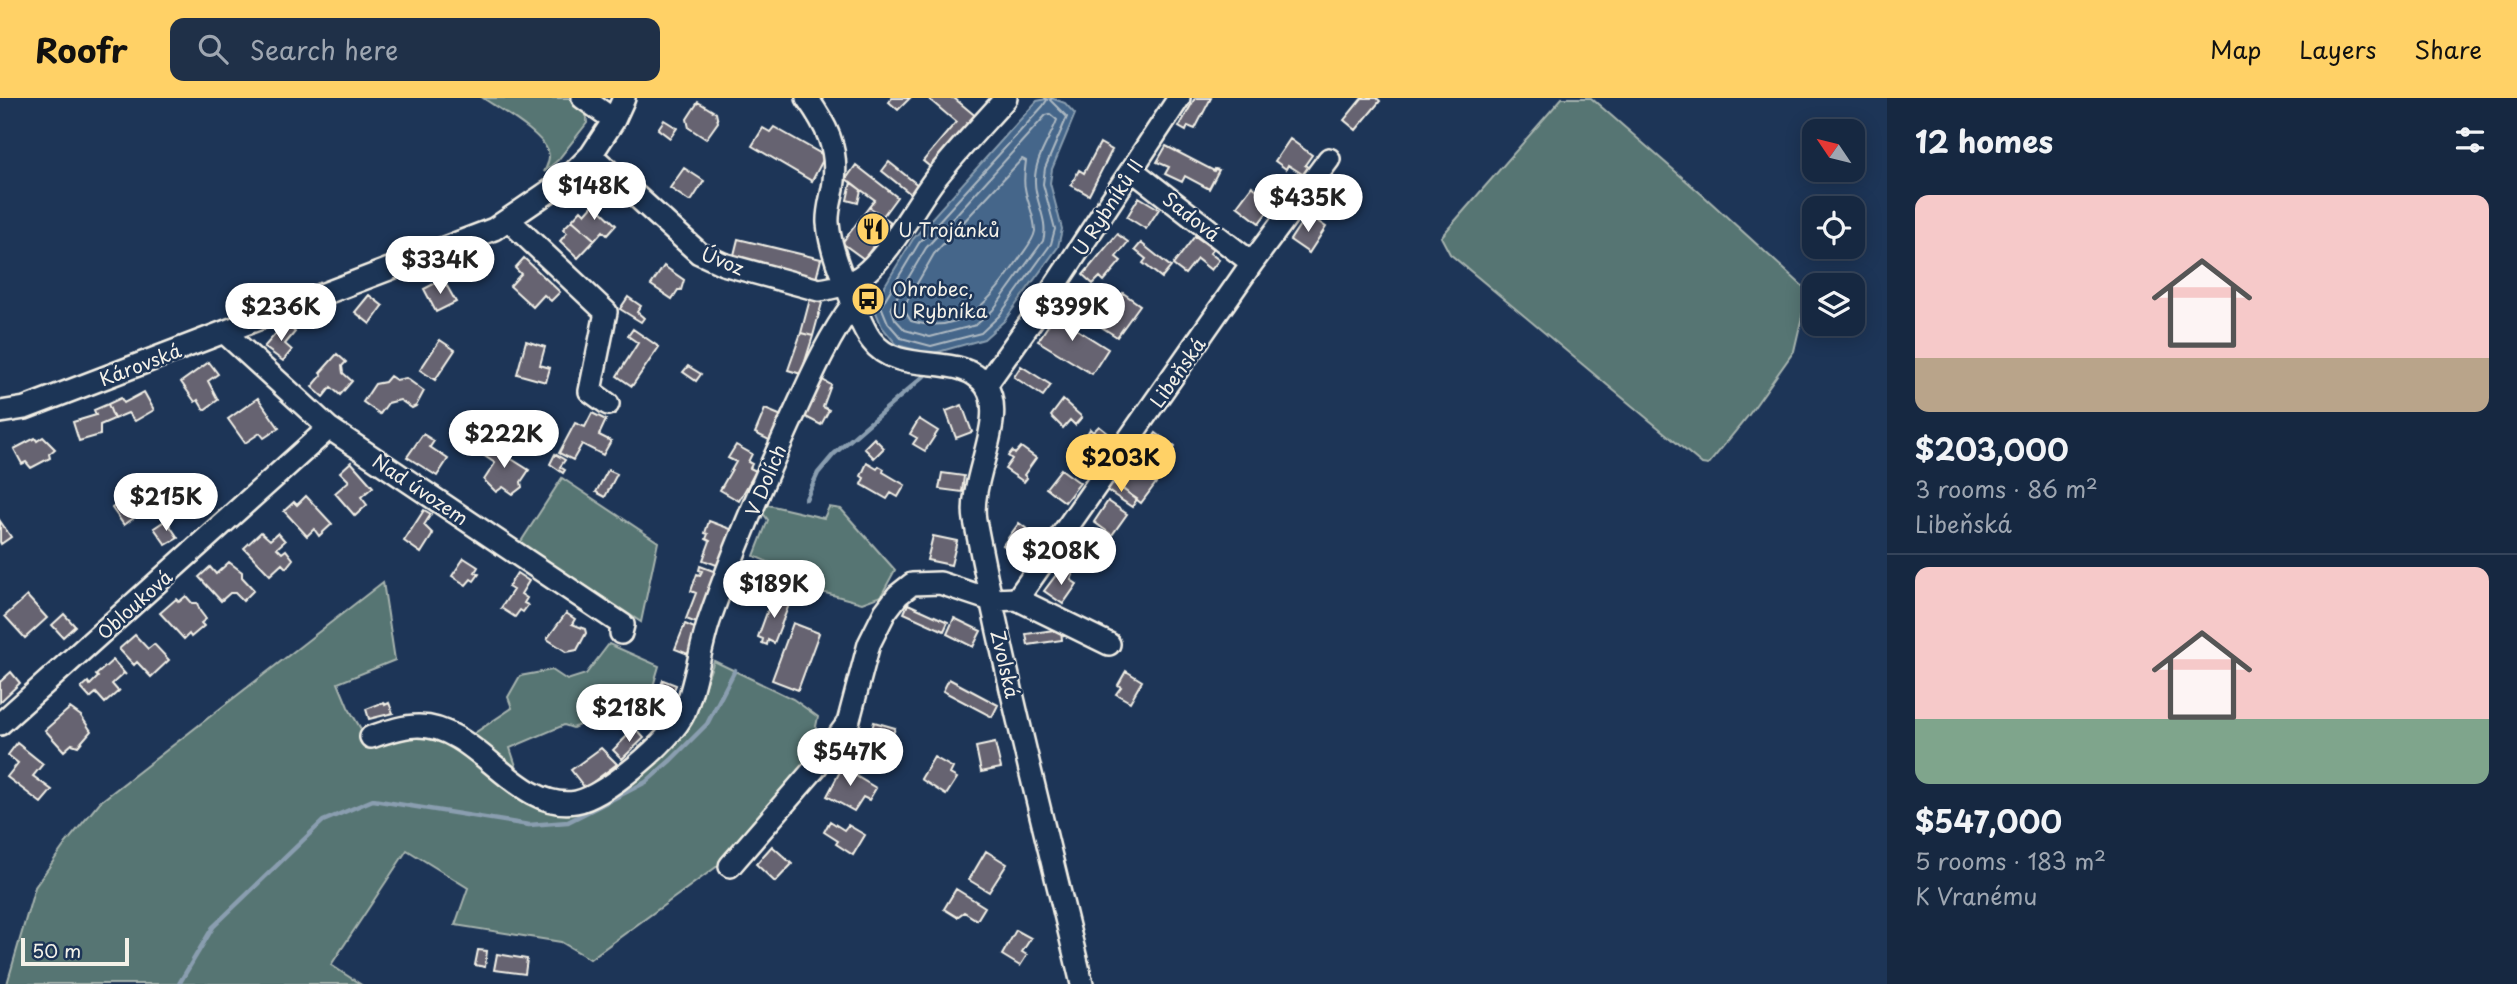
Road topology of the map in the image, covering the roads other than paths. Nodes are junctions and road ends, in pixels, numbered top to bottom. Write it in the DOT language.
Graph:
graph roads {
  1 [pos="583,98"];
  2 [pos="624,98"];
  3 [pos="807,98"];
  4 [pos="1006,98"];
  5 [pos="1179,98"];
  6 [pos="614,120"];
  7 [pos="592,155"];
  8 [pos="1329,159"];
  9 [pos="1132,170"];
  10 [pos="511,219"];
  11 [pos="1252,263"];
  12 [pos="845,283"];
  13 [pos="853,304"];
  14 [pos="225,332"];
  15 [pos="986,385"];
  16 [pos="608,404"];
  17 [pos="0,412"];
  18 [pos="329,428"];
  19 [pos="1017,599"];
  20 [pos="991,600"];
  21 [pos="621,633"];
  22 [pos="1109,644"];
  23 [pos="0,724"];
  24 [pos="371,737"];
  25 [pos="730,866"];
  26 [pos="1082,984"];
  1 -- 6 [label="street"];
  2 -- 6 [label="street, Károvská"];
  3 -- 12 [label="street"];
  4 -- 12 [label="street"];
  5 -- 9 [label="street, U Rybníků II"];
  6 -- 7 [label="street, Károvská"];
  7 -- 10 [label="street, Károvská"];
  7 -- 12 [label="street, Úvoz"];
  8 -- 11 [label="street, Libeňská"];
  9 -- 11 [label="street, Sadová"];
  9 -- 15 [label="street, U Rybníků II"];
  10 -- 14 [label="street, Károvská"];
  10 -- 16 [label="street"];
  11 -- 19 [label="street, Libeňská"];
  12 -- 13 [label="street"];
  13 -- 15 [label="street"];
  13 -- 24 [label="street, V Dolích"];
  14 -- 17 [label="street, Károvská"];
  14 -- 18 [label="street, Nad úvozem"];
  15 -- 20 [label="street, Zvolská"];
  18 -- 21 [label="street, Nad úvozem"];
  18 -- 23 [label="street, Oblouková"];
  19 -- 20 [label="street"];
  19 -- 22 [label="street"];
  20 -- 25 [label="street"];
  20 -- 26 [label="street, Zvolská"];
}
